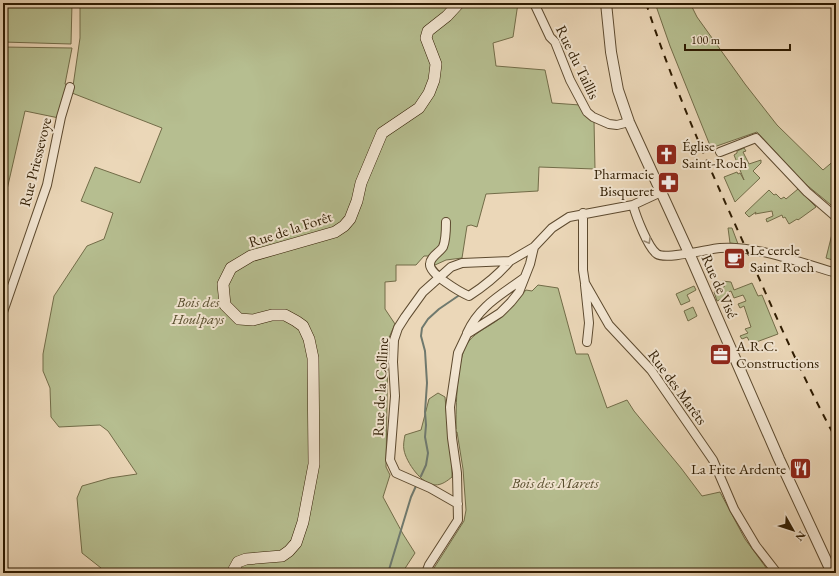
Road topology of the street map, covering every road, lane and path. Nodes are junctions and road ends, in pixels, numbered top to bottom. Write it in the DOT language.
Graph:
graph roads {
  1 [pos="459,3"];
  2 [pos="606,3"];
  3 [pos="534,4"];
  4 [pos="70,86"];
  5 [pos="629,122"];
  6 [pos="720,152"];
  7 [pos="661,192"];
  8 [pos="633,205"];
  9 [pos="583,213"];
  10 [pos="836,217"];
  11 [pos="446,222"];
  12 [pos="534,247"];
  13 [pos="689,253"];
  14 [pos="510,261"];
  15 [pos="836,272"];
  16 [pos="439,277"];
  17 [pos="524,277"];
  18 [pos="585,283"];
  19 [pos="6,293"];
  20 [pos="3,312"];
  21 [pos="467,334"];
  22 [pos="587,342"];
  23 [pos="458,504"];
  24 [pos="232,573"];
  25 [pos="426,573"];
  26 [pos="777,573"];
  27 [pos="832,573"];
  1 -- 24 [label="main road, Rue de la Forêt"];
  2 -- 5 [label="street, Rue de Visé"];
  3 -- 5 [label="street, Rue du Taillis"];
  4 -- 19 [label="street, Rue Priessevoye"];
  5 -- 7 [label="street, Rue de Visé"];
  6 -- 10 [label="street"];
  7 -- 8 [label="street, Rue de la Colline"];
  7 -- 13 [label="street, Rue de Visé"];
  8 -- 9 [label="street, Rue de la Colline"];
  8 -- 13 [label="street, one-way"];
  9 -- 12 [label="street, Rue de la Colline"];
  9 -- 18 [label="street, Rue des Marêts"];
  11 -- 16 [label="street"];
  12 -- 14 [label="street, Rue de la Colline"];
  12 -- 17 [label="street"];
  13 -- 15 [label="street"];
  13 -- 27 [label="street, Rue de Visé"];
  14 -- 16 [label="street, Rue de la Colline"];
  14 -- 16 [label="street"];
  16 -- 23 [label="street, Rue de la Colline"];
  17 -- 21 [label="street"];
  17 -- 21 [label="street"];
  18 -- 22 [label="street"];
  18 -- 26 [label="street, Rue des Marêts"];
  19 -- 20 [label="street, Rue Priessevoye"];
  21 -- 23 [label="street"];
  23 -- 25 [label="street"];
}
